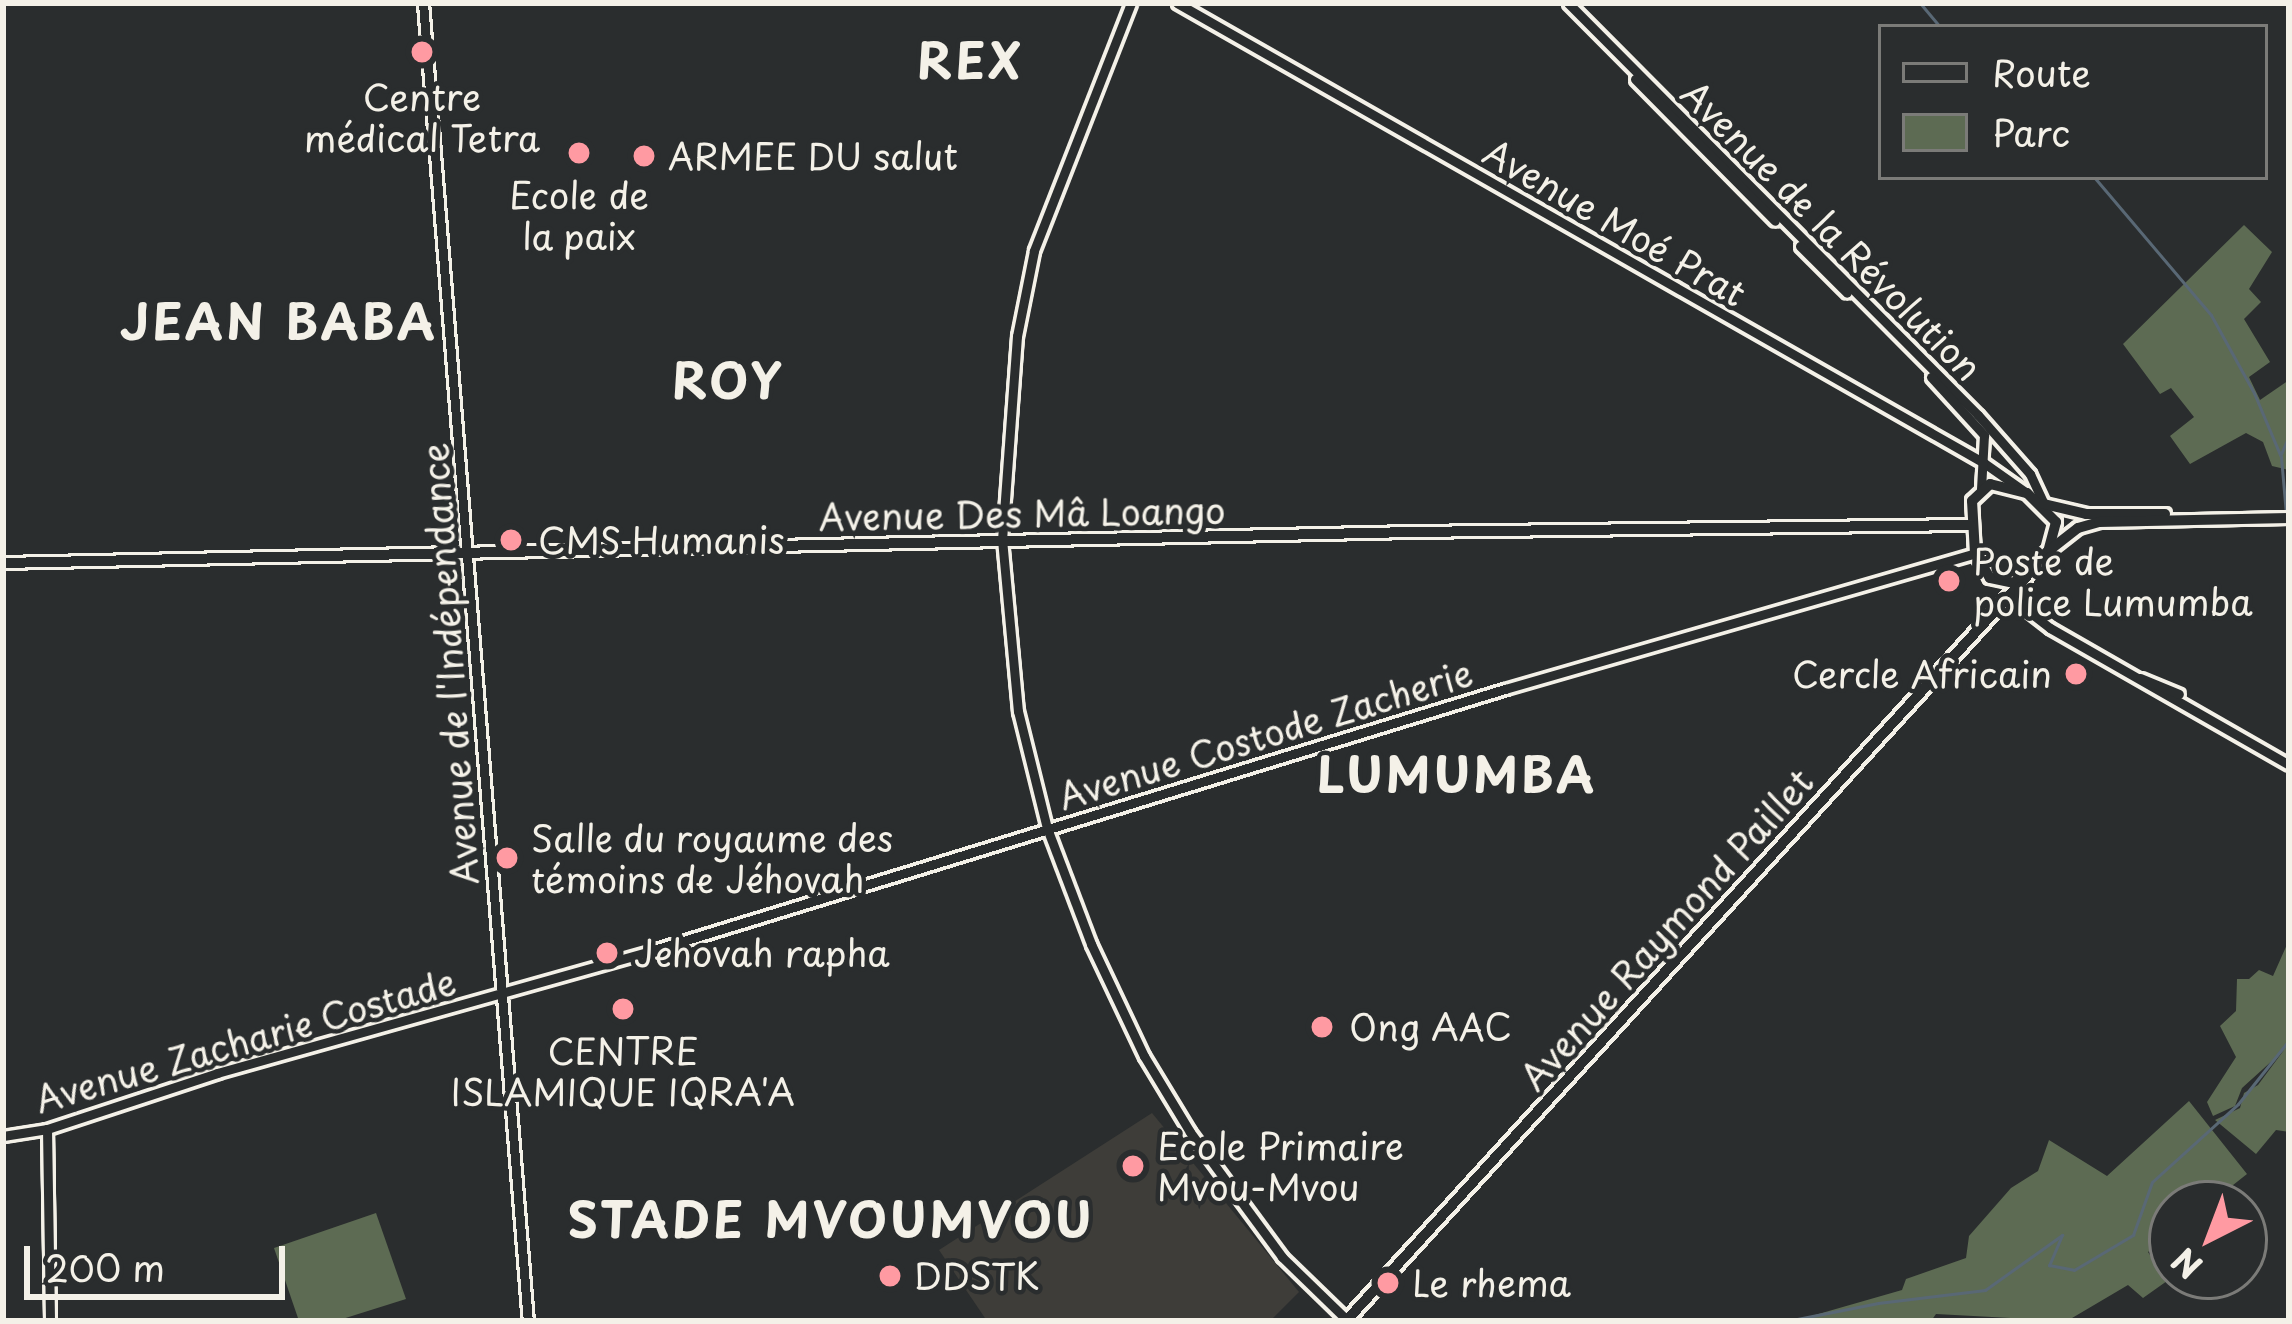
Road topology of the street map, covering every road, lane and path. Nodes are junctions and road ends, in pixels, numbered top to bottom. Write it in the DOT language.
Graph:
graph roads {
  1 [pos="423,3"];
  2 [pos="1131,3"];
  3 [pos="1177,3"];
  4 [pos="1564,3"];
  5 [pos="1984,464"];
  6 [pos="1981,489"];
  7 [pos="2024,491"];
  8 [pos="2044,504"];
  9 [pos="2289,515"];
  10 [pos="2096,519"];
  11 [pos="1971,525"];
  12 [pos="1002,539"];
  13 [pos="2048,551"];
  14 [pos="1976,553"];
  15 [pos="470,554"];
  16 [pos="3,562"];
  17 [pos="2028,575"];
  18 [pos="1996,581"];
  19 [pos="2010,597"];
  20 [pos="2289,762"];
  21 [pos="1047,828"];
  22 [pos="502,992"];
  23 [pos="47,1129"];
  24 [pos="3,1136"];
  25 [pos="50,1321"];
  26 [pos="528,1321"];
  27 [pos="1347,1321"];
  1 -- 15 [label="street, Avenue de l'Indépendance"];
  2 -- 12 [label="street"];
  3 -- 5 [label="street, Avenue Moé Prat"];
  4 -- 5 [label="street, Avenue de la Révolution"];
  4 -- 8 [label="street, Avenue de la Révolution"];
  5 -- 6 [label="street, Avenue de la Révolution"];
  5 -- 7 [label="street, Avenue Moé Prat"];
  6 -- 7 [label="main road"];
  6 -- 11 [label="main road"];
  7 -- 8 [label="main road"];
  8 -- 10 [label="main road"];
  8 -- 13 [label="main road"];
  9 -- 10 [label="main road"];
  10 -- 13 [label="main road"];
  11 -- 12 [label="main road, Avenue Des Mâ Loango"];
  11 -- 14 [label="main road"];
  12 -- 15 [label="main road, Avenue Des Mâ Loango"];
  12 -- 21 [label="street"];
  13 -- 17 [label="main road"];
  14 -- 18 [label="main road"];
  14 -- 21 [label="street, Avenue Costode Zacherie"];
  15 -- 16 [label="main road, Avenue Des Mâ Loango"];
  15 -- 22 [label="street, Avenue de l'Indépendance"];
  17 -- 18 [label="main road"];
  17 -- 19 [label="main road, Avenue Raymond Paillet"];
  18 -- 19 [label="main road"];
  19 -- 20 [label="street"];
  19 -- 27 [label="main road, Avenue Raymond Paillet"];
  21 -- 22 [label="street, Avenue Costode Zacherie"];
  21 -- 27 [label="street"];
  22 -- 23 [label="street, Avenue Zacharie Costade"];
  22 -- 26 [label="street, Avenue de l'Indépendance"];
  23 -- 24 [label="street, Avenue Zacharie Costade"];
  23 -- 25 [label="street"];
}
